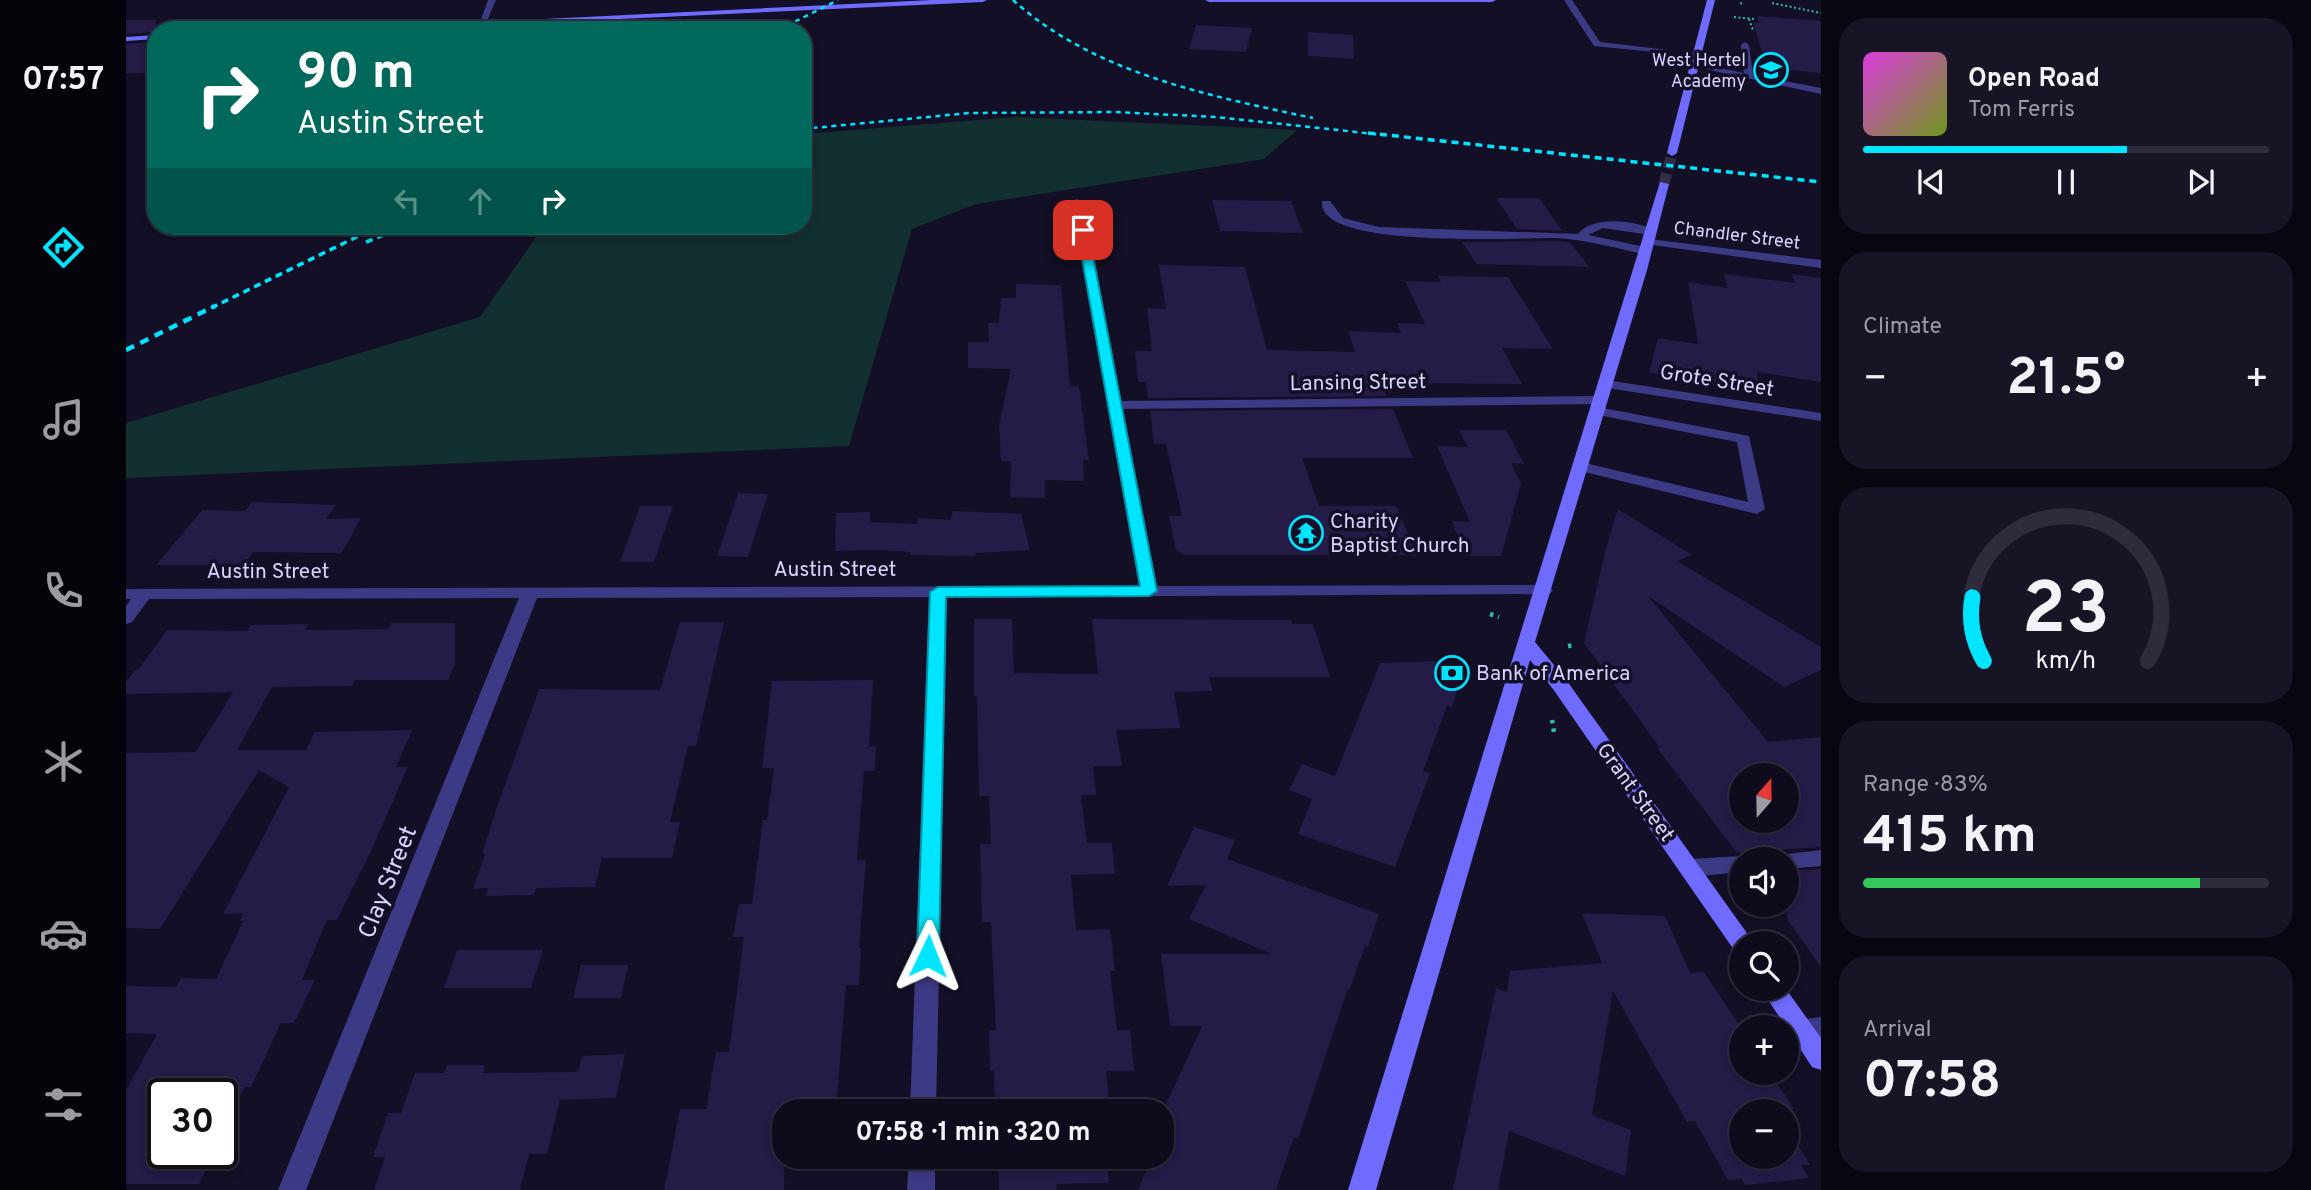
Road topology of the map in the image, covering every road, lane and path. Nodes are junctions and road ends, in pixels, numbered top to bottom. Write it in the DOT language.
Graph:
graph roads {
  1 [pos="492,0"];
  2 [pos="983,0"];
  3 [pos="1209,0"];
  4 [pos="1492,0"];
  5 [pos="1568,0"];
  6 [pos="1711,0"];
  7 [pos="1302,1"];
  8 [pos="1772,3"];
  9 [pos="1821,13"];
  10 [pos="1734,17"];
  11 [pos="1754,19"];
  12 [pos="483,21"];
  13 [pos="526,21"];
  14 [pos="147,38"];
  15 [pos="128,40"];
  16 [pos="1745,45"];
  17 [pos="1664,50"];
  18 [pos="1695,66"];
  19 [pos="1749,75"];
  20 [pos="1821,91"];
  21 [pos="1672,153"];
  22 [pos="1664,184"];
  23 [pos="1077,202"];
  24 [pos="1326,204"];
  25 [pos="1581,237"];
  26 [pos="1649,242"];
  27 [pos="1821,264"];
  28 [pos="1606,384"];
  29 [pos="1115,405"];
  30 [pos="1600,406"];
  31 [pos="1821,417"];
  32 [pos="1581,467"];
  33 [pos="1544,590"];
  34 [pos="1149,591"];
  35 [pos="938,592"];
  36 [pos="530,593"];
  37 [pos="135,594"];
  38 [pos="1490,614"];
  39 [pos="1499,617"];
  40 [pos="126,618"];
  41 [pos="1526,643"];
  42 [pos="1576,645"];
  43 [pos="1568,646"];
  44 [pos="1552,720"];
  45 [pos="1554,732"];
  46 [pos="1821,858"];
  47 [pos="1799,860"];
  48 [pos="1729,865"];
  49 [pos="1690,868"];
  50 [pos="1734,931"];
  51 [pos="1784,1001"];
  52 [pos="1811,1029"];
  53 [pos="1821,1059"];
  54 [pos="923,1099"];
  55 [pos="922,1169"];
  56 [pos="292,1190"];
  57 [pos="921,1190"];
  58 [pos="1362,1190"];
  1 -- 12 [label="street"];
  2 -- 13 [label="main road"];
  3 -- 7 [label="main road"];
  4 -- 7 [label="main road"];
  5 -- 17 [label="street"];
  6 -- 18 [label="main road"];
  8 -- 9 [label="path"];
  10 -- 11 [label="path"];
  14 -- 15 [label="main road"];
  16 -- 19 [label="street"];
  18 -- 19 [label="street"];
  18 -- 21 [label="main road"];
  19 -- 20 [label="street"];
  22 -- 26 [label="main road"];
  23 -- 29 [label="street"];
  24 -- 25 [label="street"];
  25 -- 26 [label="street"];
  25 -- 26 [label="street"];
  26 -- 27 [label="street, Chandler Street"];
  26 -- 28 [label="main road"];
  28 -- 30 [label="main road"];
  28 -- 31 [label="street, Grote Street"];
  29 -- 30 [label="street, Lansing Street"];
  29 -- 34 [label="street"];
  30 -- 32 [label="main road"];
  30 -- 32 [label="street, Lansing Street"];
  32 -- 33 [label="main road"];
  33 -- 34 [label="street, Austin Street"];
  33 -- 41 [label="main road"];
  34 -- 35 [label="street, Austin Street"];
  35 -- 36 [label="street, Austin Street"];
  35 -- 54 [label="street"];
  36 -- 37 [label="street, Austin Street"];
  36 -- 56 [label="street, Clay Street"];
  37 -- 40 [label="street"];
  38 -- 39 [label="path"];
  41 -- 49 [label="main road, Grant Street"];
  41 -- 58 [label="main road"];
  42 -- 43 [label="path"];
  44 -- 45 [label="path"];
  46 -- 47 [label="street"];
  48 -- 49 [label="street"];
  49 -- 50 [label="main road, Grant Street"];
  51 -- 52 [label="main road"];
  52 -- 53 [label="main road"];
  55 -- 57 [label="street"];
}
